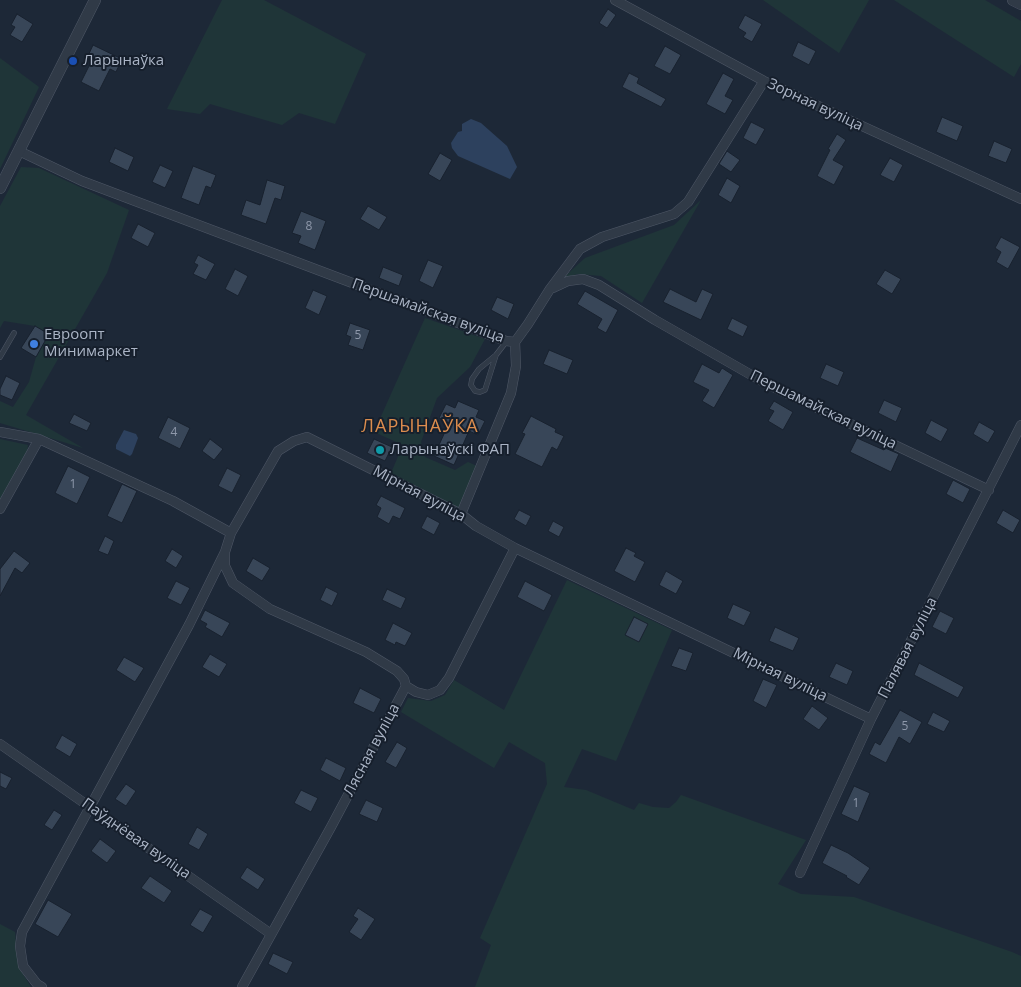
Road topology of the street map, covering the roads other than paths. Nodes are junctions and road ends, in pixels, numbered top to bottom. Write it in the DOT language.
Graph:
graph roads {
  1 [pos="94,0"];
  2 [pos="615,0"];
  3 [pos="1013,0"];
  4 [pos="1021,4"];
  5 [pos="764,81"];
  6 [pos="19,151"];
  7 [pos="0,188"];
  8 [pos="1021,199"];
  9 [pos="550,289"];
  10 [pos="14,333"];
  11 [pos="511,341"];
  12 [pos="496,355"];
  13 [pos="0,357"];
  14 [pos="1021,425"];
  15 [pos="0,432"];
  16 [pos="39,439"];
  17 [pos="989,490"];
  18 [pos="0,508"];
  19 [pos="461,514"];
  20 [pos="231,533"];
  21 [pos="515,548"];
  22 [pos="225,552"];
  23 [pos="406,686"];
  24 [pos="871,719"];
  25 [pos="0,744"];
  26 [pos="89,807"];
  27 [pos="800,873"];
  28 [pos="271,934"];
  29 [pos="42,987"];
  30 [pos="242,987"];
  1 -- 6 [label="street"];
  2 -- 5 [label="street, Зорная вуліца"];
  3 -- 4 [label="street"];
  5 -- 8 [label="street, Зорная вуліца"];
  5 -- 9 [label="street"];
  6 -- 7 [label="street"];
  6 -- 11 [label="street, Першамайская вуліца"];
  9 -- 11 [label="street, Першамайская вуліца"];
  9 -- 17 [label="street, Першамайская вуліца"];
  10 -- 13 [label="lane"];
  11 -- 12 [label="lane"];
  11 -- 19 [label="street"];
  12 -- 12 [label="lane"];
  14 -- 17 [label="street, Палявая вуліца"];
  15 -- 16 [label="street"];
  16 -- 18 [label="street"];
  16 -- 20 [label="street"];
  17 -- 24 [label="street, Палявая вуліца"];
  19 -- 20 [label="street, Мірная вуліца"];
  19 -- 21 [label="street, Мірная вуліца"];
  20 -- 22 [label="street"];
  21 -- 23 [label="street, Лясная вуліца"];
  21 -- 24 [label="street, Мірная вуліца"];
  22 -- 23 [label="street"];
  22 -- 26 [label="street"];
  23 -- 28 [label="street, Лясная вуліца"];
  24 -- 27 [label="street, Палявая вуліца"];
  25 -- 26 [label="street, Паўднёвая вуліца"];
  26 -- 28 [label="street, Паўднёвая вуліца"];
  26 -- 29 [label="street"];
  28 -- 30 [label="street, Лясная вуліца"];
}
